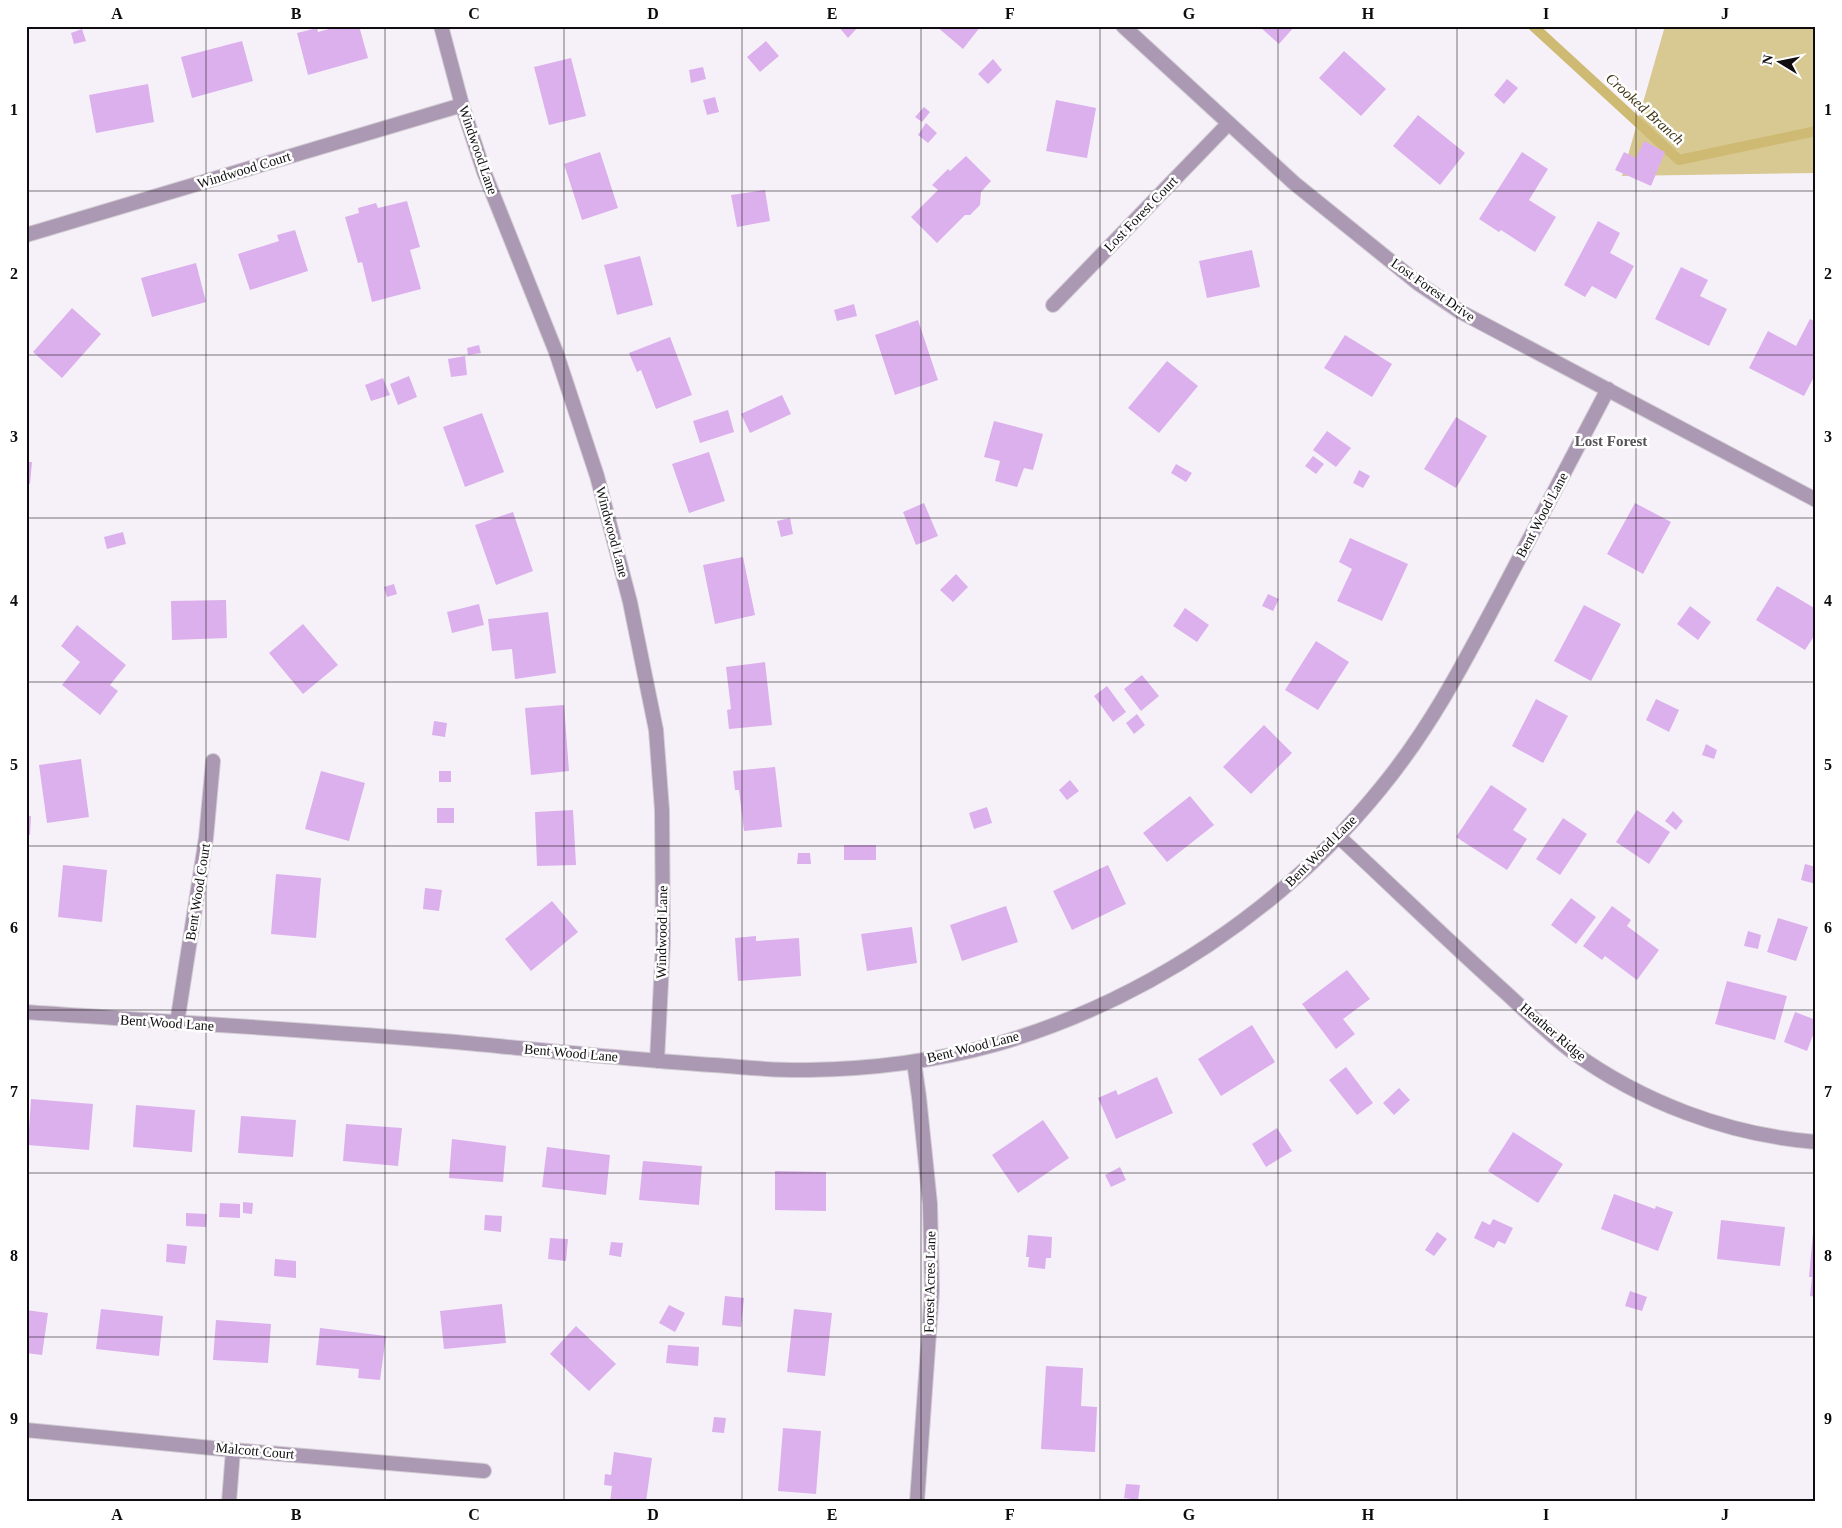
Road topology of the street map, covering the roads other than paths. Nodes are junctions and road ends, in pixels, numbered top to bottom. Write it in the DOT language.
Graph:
graph roads {
  1 [pos="442,26"];
  2 [pos="1123,26"];
  3 [pos="462,105"];
  4 [pos="1229,123"];
  5 [pos="26,235"];
  6 [pos="1053,305"];
  7 [pos="1608,389"];
  8 [pos="1816,500"];
  9 [pos="213,761"];
  10 [pos="1338,836"];
  11 [pos="26,1012"];
  12 [pos="177,1023"];
  13 [pos="657,1061"];
  14 [pos="914,1062"];
  15 [pos="1816,1142"];
  16 [pos="26,1430"];
  17 [pos="233,1450"];
  18 [pos="484,1471"];
  19 [pos="229,1502"];
  20 [pos="917,1502"];
  1 -- 3 [label="street, Windwood Lane"];
  2 -- 4 [label="street, Lost Forest Drive"];
  3 -- 5 [label="street, Windwood Court"];
  3 -- 13 [label="street, Windwood Lane"];
  4 -- 6 [label="street, Lost Forest Court"];
  4 -- 7 [label="street, Lost Forest Drive"];
  7 -- 8 [label="street, Lost Forest Drive"];
  7 -- 10 [label="street, Bent Wood Lane"];
  9 -- 12 [label="street, Bent Wood Court"];
  10 -- 14 [label="street, Bent Wood Lane"];
  10 -- 15 [label="street, Heather Ridge"];
  11 -- 12 [label="street, Bent Wood Lane"];
  12 -- 13 [label="street, Bent Wood Lane"];
  13 -- 14 [label="street, Bent Wood Lane"];
  14 -- 20 [label="street, Forest Acres Lane"];
  16 -- 17 [label="street, Malcott Court"];
  17 -- 18 [label="street, Malcott Court"];
  17 -- 19 [label="street"];
}
